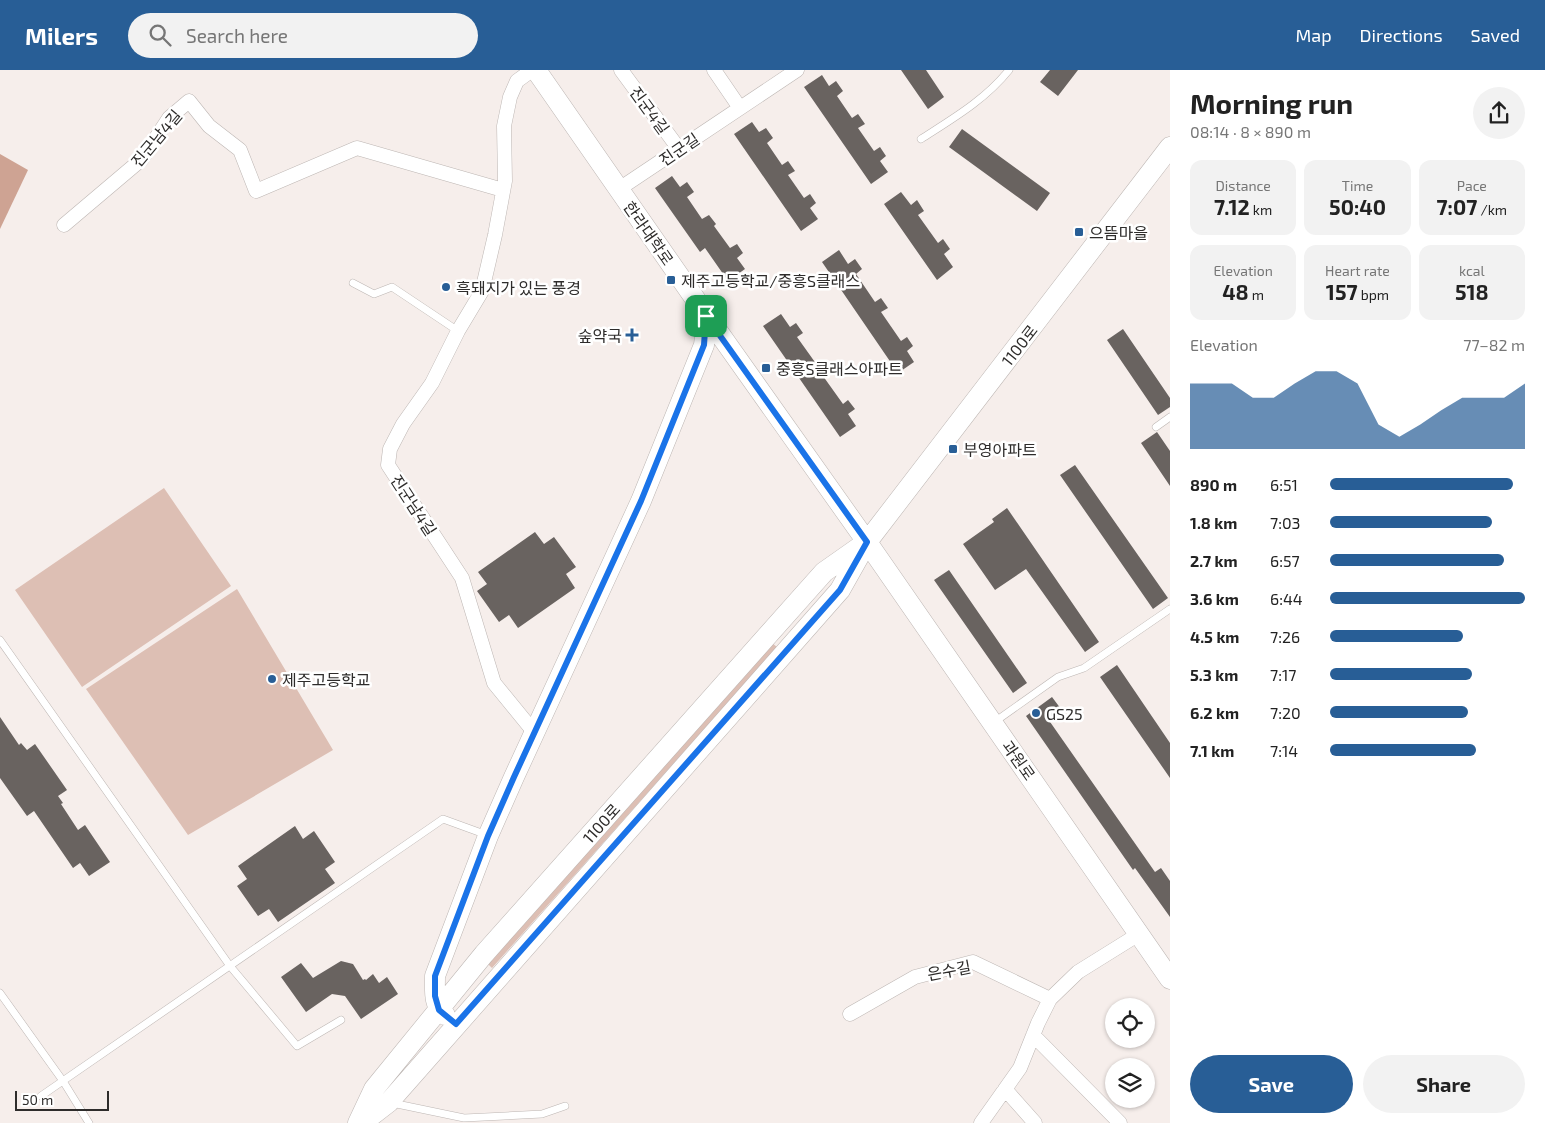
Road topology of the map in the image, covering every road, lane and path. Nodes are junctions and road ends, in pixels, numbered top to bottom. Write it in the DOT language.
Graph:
graph roads {
  1 [pos="534,70"];
  2 [pos="621,70"];
  3 [pos="714,70"];
  4 [pos="797,70"];
  5 [pos="1009,70"];
  6 [pos="740,108"];
  7 [pos="921,140"];
  8 [pos="1170,147"];
  9 [pos="678,149"];
  10 [pos="619,189"];
  11 [pos="503,190"];
  12 [pos="64,225"];
  13 [pos="353,282"];
  14 [pos="706,316"];
  15 [pos="458,331"];
  16 [pos="1170,416"];
  17 [pos="1156,426"];
  18 [pos="867,542"];
  19 [pos="1170,609"];
  20 [pos="0,640"];
  21 [pos="993,723"];
  22 [pos="534,732"];
  23 [pos="488,836"];
  24 [pos="452,929"];
  25 [pos="1139,934"];
  26 [pos="484,954"];
  27 [pos="230,966"];
  28 [pos="435,976"];
  29 [pos="1170,979"];
  30 [pos="0,993"];
  31 [pos="1050,1000"];
  32 [pos="439,1010"];
  33 [pos="850,1014"];
  34 [pos="341,1020"];
  35 [pos="456,1024"];
  36 [pos="1033,1035"];
  37 [pos="399,1058"];
  38 [pos="63,1080"];
  39 [pos="1005,1089"];
  40 [pos="41,1096"];
  41 [pos="389,1102"];
  42 [pos="565,1106"];
  43 [pos="89,1123"];
  44 [pos="358,1123"];
  45 [pos="362,1123"];
  46 [pos="981,1123"];
  47 [pos="1035,1123"];
  48 [pos="1120,1123"];
  1 -- 10 [label="main road, 한라대학로"];
  1 -- 11 [label="street, 진군남4길"];
  2 -- 9 [label="street, 진군4길"];
  3 -- 6 [label="street"];
  4 -- 6 [label="street, 진군길"];
  5 -- 7 [label="lane"];
  6 -- 9 [label="street, 진군길"];
  8 -- 18 [label="main road, 1100로"];
  9 -- 10 [label="street, 진군길"];
  10 -- 14 [label="main road, 한라대학로"];
  11 -- 12 [label="street, 진군남4길"];
  11 -- 15 [label="street, 진군남4길"];
  13 -- 15 [label="lane"];
  14 -- 18 [label="main road, 한라대학로"];
  14 -- 22 [label="main road"];
  15 -- 22 [label="street, 진군남4길"];
  16 -- 17 [label="lane"];
  18 -- 21 [label="main road, 과원로"];
  18 -- 26 [label="main road, 1100로"];
  18 -- 35 [label="main road, 1100로"];
  19 -- 21 [label="lane"];
  20 -- 27 [label="lane"];
  21 -- 25 [label="main road, 과원로"];
  22 -- 23 [label="main road"];
  23 -- 24 [label="main road"];
  23 -- 27 [label="lane"];
  24 -- 26 [label="main road"];
  24 -- 28 [label="main road"];
  25 -- 29 [label="main road, 과원로"];
  25 -- 31 [label="street"];
  26 -- 32 [label="main road, 1100로"];
  27 -- 34 [label="lane"];
  27 -- 38 [label="lane"];
  28 -- 32 [label="main road"];
  28 -- 37 [label="main road"];
  30 -- 38 [label="lane"];
  31 -- 33 [label="street, 은수길"];
  31 -- 36 [label="street"];
  32 -- 35 [label="main road"];
  32 -- 37 [label="main road, 1100로"];
  35 -- 41 [label="main road, 1100로"];
  36 -- 39 [label="street"];
  36 -- 48 [label="street"];
  37 -- 44 [label="main road, 1100로"];
  38 -- 40 [label="lane"];
  38 -- 43 [label="lane"];
  39 -- 46 [label="street"];
  39 -- 47 [label="street"];
  41 -- 42 [label="lane"];
  41 -- 45 [label="main road, 1100로"];
}
